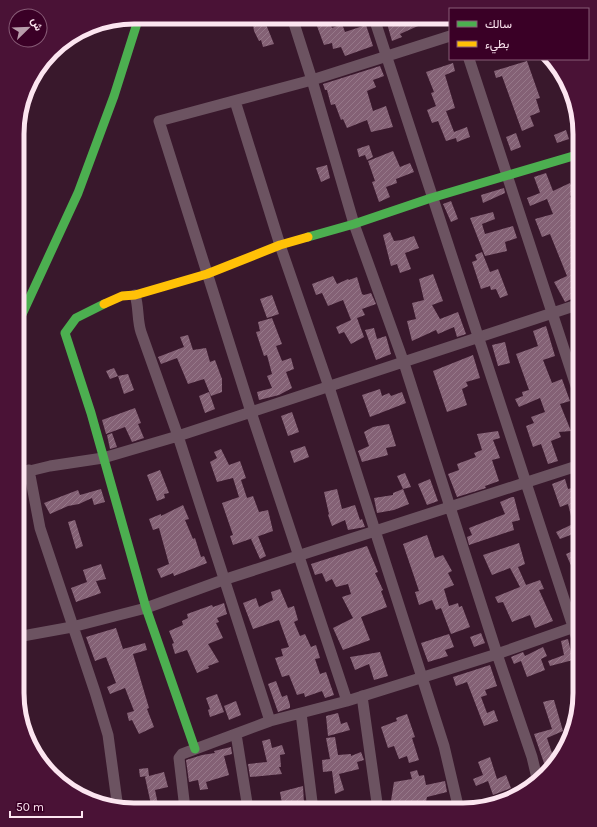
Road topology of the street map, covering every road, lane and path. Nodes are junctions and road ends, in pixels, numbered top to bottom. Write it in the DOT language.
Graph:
graph roads {
  1 [pos="137,24"];
  2 [pos="294,24"];
  3 [pos="376,24"];
  4 [pos="449,36"];
  5 [pos="386,56"];
  6 [pos="469,60"];
  7 [pos="312,80"];
  8 [pos="235,101"];
  9 [pos="573,156"];
  10 [pos="508,175"];
  11 [pos="431,198"];
  12 [pos="354,224"];
  13 [pos="280,245"];
  14 [pos="207,274"];
  15 [pos="135,295"];
  16 [pos="573,306"];
  17 [pos="24,310"];
  18 [pos="553,313"];
  19 [pos="477,339"];
  20 [pos="404,363"];
  21 [pos="573,376"];
  22 [pos="329,387"];
  23 [pos="251,412"];
  24 [pos="178,436"];
  25 [pos="103,458"];
  26 [pos="573,467"];
  27 [pos="29,470"];
  28 [pos="24,472"];
  29 [pos="525,483"];
  30 [pos="451,507"];
  31 [pos="374,532"];
  32 [pos="298,556"];
  33 [pos="223,580"];
  34 [pos="146,608"];
  35 [pos="573,618"];
  36 [pos="72,626"];
  37 [pos="573,627"];
  38 [pos="24,636"];
  39 [pos="497,654"];
  40 [pos="422,677"];
  41 [pos="362,696"];
  42 [pos="347,701"];
  43 [pos="301,713"];
  44 [pos="270,720"];
  45 [pos="236,734"];
  46 [pos="195,749"];
  47 [pos="536,776"];
  48 [pos="117,802"];
  49 [pos="183,803"];
  50 [pos="247,803"];
  51 [pos="312,803"];
  52 [pos="377,803"];
  53 [pos="457,803"];
  1 -- 17 [label="main road"];
  2 -- 7 [label="street"];
  3 -- 5 [label="street"];
  4 -- 5 [label="street"];
  5 -- 7 [label="street"];
  5 -- 11 [label="street"];
  6 -- 10 [label="street"];
  7 -- 8 [label="street"];
  7 -- 12 [label="street"];
  8 -- 13 [label="street"];
  8 -- 14 [label="street"];
  9 -- 10 [label="main road"];
  10 -- 11 [label="main road"];
  10 -- 18 [label="street"];
  11 -- 12 [label="main road"];
  11 -- 19 [label="street"];
  12 -- 13 [label="main road"];
  12 -- 20 [label="street"];
  13 -- 14 [label="main road"];
  13 -- 22 [label="street"];
  14 -- 15 [label="main road"];
  14 -- 23 [label="street"];
  15 -- 24 [label="street"];
  15 -- 25 [label="main road"];
  16 -- 18 [label="street"];
  18 -- 19 [label="street"];
  18 -- 21 [label="street"];
  19 -- 20 [label="street"];
  19 -- 29 [label="street"];
  20 -- 22 [label="street"];
  20 -- 30 [label="street"];
  22 -- 23 [label="street"];
  22 -- 31 [label="street"];
  23 -- 24 [label="street"];
  23 -- 32 [label="street"];
  24 -- 25 [label="street"];
  24 -- 33 [label="street"];
  25 -- 27 [label="street"];
  25 -- 34 [label="main road"];
  26 -- 29 [label="street"];
  27 -- 28 [label="street"];
  27 -- 36 [label="street"];
  29 -- 30 [label="street"];
  29 -- 35 [label="street"];
  30 -- 31 [label="street"];
  30 -- 39 [label="street"];
  31 -- 32 [label="street"];
  31 -- 40 [label="street"];
  32 -- 33 [label="street"];
  32 -- 42 [label="street"];
  33 -- 34 [label="street"];
  33 -- 44 [label="street"];
  34 -- 36 [label="street"];
  34 -- 46 [label="main road"];
  36 -- 38 [label="street"];
  36 -- 48 [label="street"];
  37 -- 39 [label="street"];
  39 -- 40 [label="street"];
  39 -- 47 [label="street"];
  40 -- 41 [label="street"];
  40 -- 53 [label="street"];
  41 -- 42 [label="street"];
  41 -- 52 [label="street"];
  42 -- 43 [label="street"];
  43 -- 44 [label="street"];
  43 -- 51 [label="street"];
  44 -- 45 [label="street"];
  45 -- 46 [label="street"];
  45 -- 50 [label="street"];
  46 -- 49 [label="street"];
}
